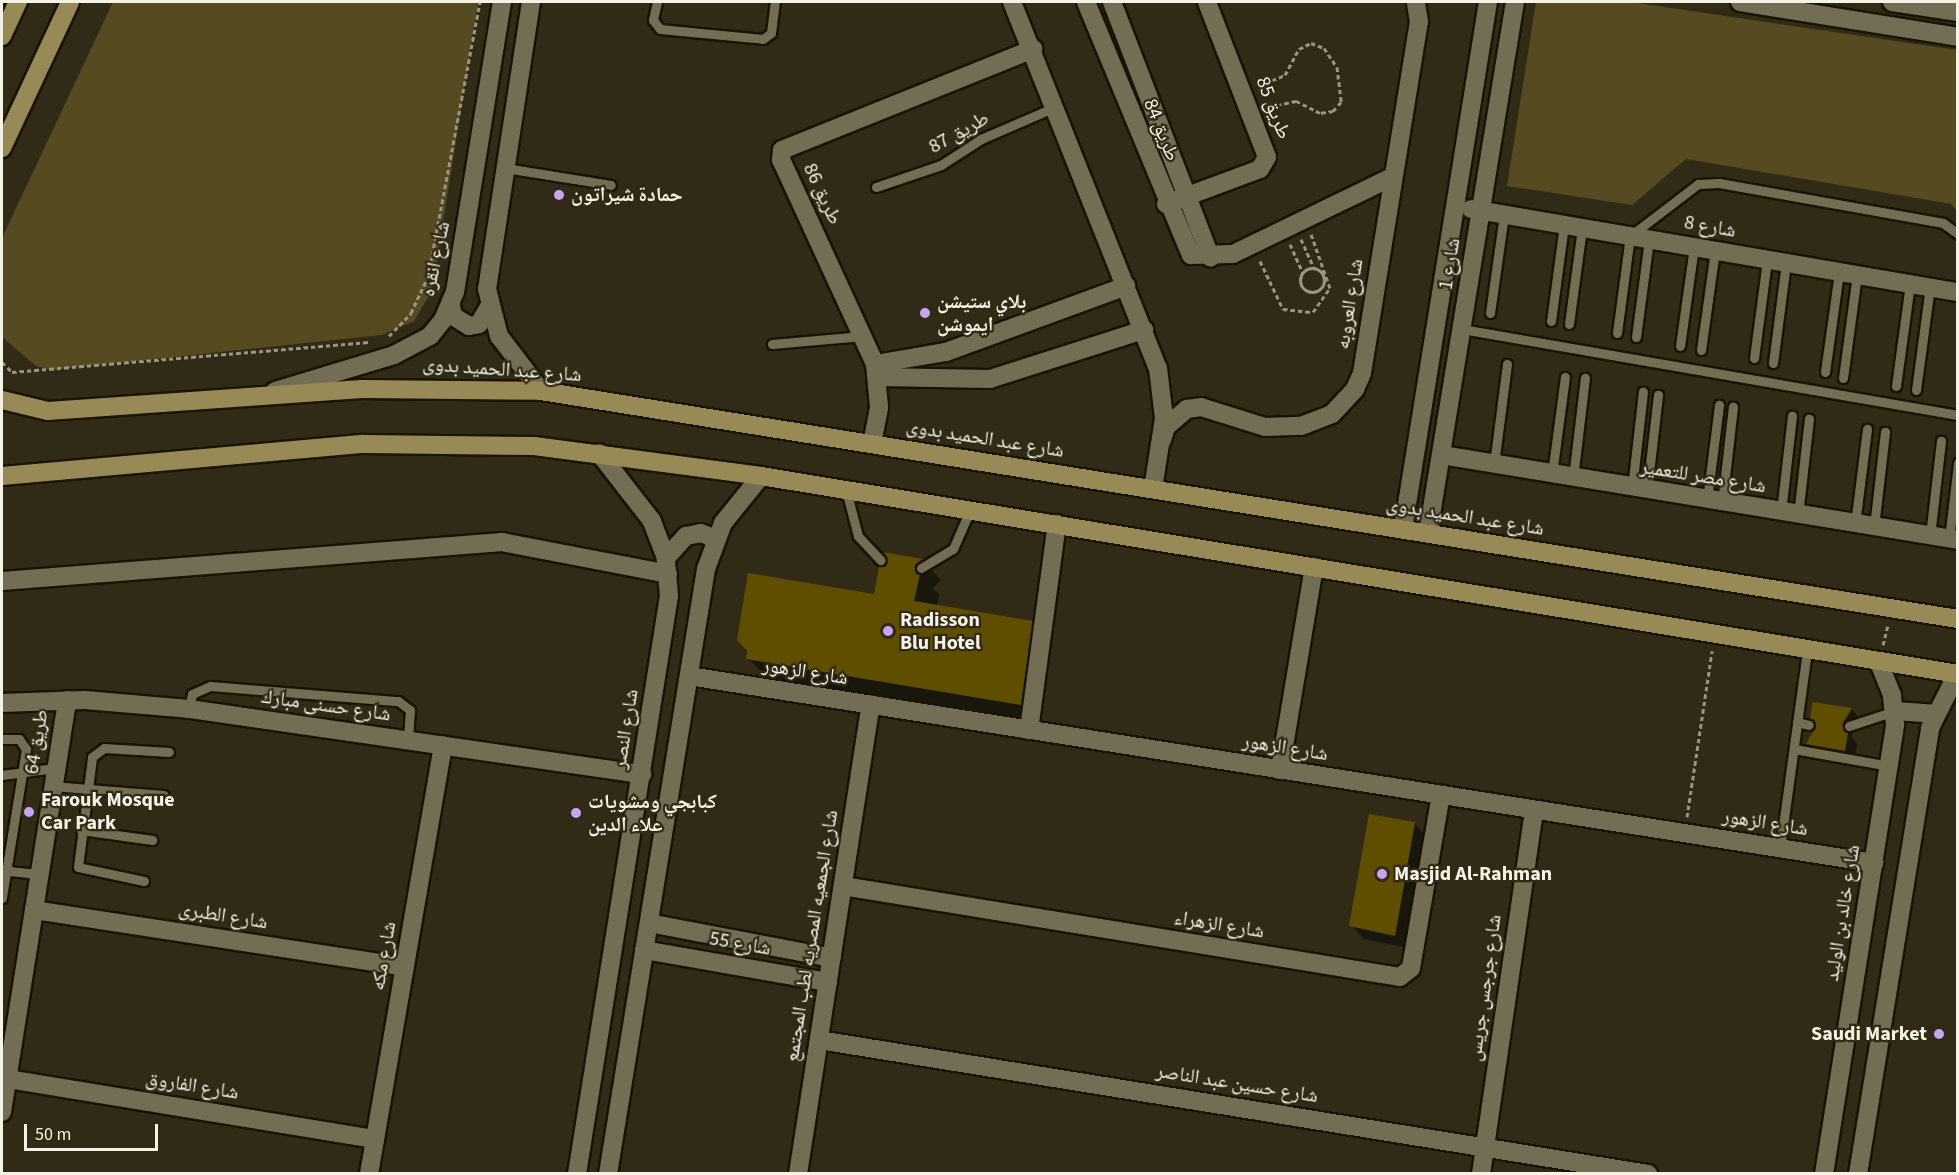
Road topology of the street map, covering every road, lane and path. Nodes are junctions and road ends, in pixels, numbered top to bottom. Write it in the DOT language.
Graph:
graph roads {
  1 [pos="70,2"];
  2 [pos="480,2"];
  3 [pos="502,2"];
  4 [pos="531,2"];
  5 [pos="657,2"];
  6 [pos="776,2"];
  7 [pos="1012,2"];
  8 [pos="1086,2"];
  9 [pos="1112,2"];
  10 [pos="1207,2"];
  11 [pos="1416,2"];
  12 [pos="1488,2"];
  13 [pos="1515,2"];
  14 [pos="1740,2"];
  15 [pos="1892,2"];
  16 [pos="1958,12"];
  17 [pos="1958,37"];
  18 [pos="1033,49"];
  19 [pos="1243,91"];
  20 [pos="1058,106"];
  21 [pos="1251,112"];
  22 [pos="2,148"];
  23 [pos="505,168"];
  24 [pos="1392,177"];
  25 [pos="610,184"];
  26 [pos="876,187"];
  27 [pos="1187,196"];
  28 [pos="1166,204"];
  29 [pos="1455,207"];
  30 [pos="1481,211"];
  31 [pos="1503,215"];
  32 [pos="1564,225"];
  33 [pos="1296,226"];
  34 [pos="1582,228"];
  35 [pos="1958,234"];
  36 [pos="1630,236"];
  37 [pos="1649,240"];
  38 [pos="1254,246"];
  39 [pos="1694,247"];
  40 [pos="1715,251"];
  41 [pos="1211,258"];
  42 [pos="1767,260"];
  43 [pos="1786,263"];
  44 [pos="1314,268"];
  45 [pos="1303,273"];
  46 [pos="1848,273"];
  47 [pos="1910,284"];
  48 [pos="1126,286"];
  49 [pos="1929,287"];
  50 [pos="1958,292"];
  51 [pos="451,306"];
  52 [pos="489,307"];
  53 [pos="1490,313"];
  54 [pos="1551,321"];
  55 [pos="1569,324"];
  56 [pos="1462,329"];
  57 [pos="1144,330"];
  58 [pos="1617,333"];
  59 [pos="864,336"];
  60 [pos="1636,337"];
  61 [pos="385,341"];
  62 [pos="373,342"];
  63 [pos="772,344"];
  64 [pos="1680,346"];
  65 [pos="1701,350"];
  66 [pos="1754,358"];
  67 [pos="2,362"];
  68 [pos="1773,363"];
  69 [pos="1507,364"];
  70 [pos="877,371"];
  71 [pos="1825,372"];
  72 [pos="1565,377"];
  73 [pos="1585,378"];
  74 [pos="1843,378"];
  75 [pos="1896,386"];
  76 [pos="1916,390"];
  77 [pos="541,391"];
  78 [pos="1643,392"];
  79 [pos="1658,395"];
  80 [pos="254,397"];
  81 [pos="2,400"];
  82 [pos="1719,405"];
  83 [pos="1733,407"];
  84 [pos="1958,415"];
  85 [pos="1792,416"];
  86 [pos="1809,419"];
  87 [pos="1867,429"];
  88 [pos="1885,432"];
  89 [pos="1162,440"];
  90 [pos="1941,441"];
  91 [pos="872,444"];
  92 [pos="599,453"];
  93 [pos="1442,455"];
  94 [pos="1958,463"];
  95 [pos="1494,464"];
  96 [pos="1552,474"];
  97 [pos="2,476"];
  98 [pos="760,476"];
  99 [pos="1573,478"];
  100 [pos="1153,489"];
  101 [pos="1640,489"];
  102 [pos="846,490"];
  103 [pos="1715,502"];
  104 [pos="970,510"];
  105 [pos="1790,514"];
  106 [pos="1856,524"];
  107 [pos="1057,525"];
  108 [pos="1874,527"];
  109 [pos="1402,529"];
  110 [pos="1428,533"];
  111 [pos="1930,536"];
  112 [pos="716,539"];
  113 [pos="1953,540"];
  114 [pos="880,560"];
  115 [pos="667,566"];
  116 [pos="1314,567"];
  117 [pos="921,568"];
  118 [pos="2,581"];
  119 [pos="1894,609"];
  120 [pos="1958,619"];
  121 [pos="1715,635"];
  122 [pos="1807,650"];
  123 [pos="1878,661"];
  124 [pos="1957,674"];
  125 [pos="689,676"];
  126 [pos="67,700"];
  127 [pos="2,703"];
  128 [pos="871,705"];
  129 [pos="189,709"];
  130 [pos="1895,711"];
  131 [pos="1934,714"];
  132 [pos="1797,722"];
  133 [pos="1809,725"];
  134 [pos="1849,726"];
  135 [pos="1029,730"];
  136 [pos="2,739"];
  137 [pos="408,740"];
  138 [pos="443,745"];
  139 [pos="1794,749"];
  140 [pos="169,752"];
  141 [pos="1889,766"];
  142 [pos="1280,770"];
  143 [pos="23,772"];
  144 [pos="642,774"];
  145 [pos="2,775"];
  146 [pos="53,777"];
  147 [pos="88,789"];
  148 [pos="164,795"];
  149 [pos="1441,795"];
  150 [pos="1534,810"];
  151 [pos="81,830"];
  152 [pos="1684,833"];
  153 [pos="152,840"];
  154 [pos="1780,848"];
  155 [pos="1874,863"];
  156 [pos="9,871"];
  157 [pos="40,874"];
  158 [pos="144,881"];
  159 [pos="843,886"];
  160 [pos="2,898"];
  161 [pos="34,910"];
  162 [pos="649,923"];
  163 [pos="644,950"];
  164 [pos="831,958"];
  165 [pos="405,967"];
  166 [pos="828,982"];
  167 [pos="819,1040"];
  168 [pos="4,1078"];
  169 [pos="2,1112"];
  170 [pos="375,1139"];
  171 [pos="1485,1147"];
  172 [pos="369,1173"];
  173 [pos="577,1173"];
  174 [pos="608,1173"];
  175 [pos="798,1173"];
  176 [pos="1481,1173"];
  177 [pos="1648,1173"];
  178 [pos="1824,1173"];
  179 [pos="1858,1173"];
  1 -- 22 [label="main road"];
  2 -- 61 [label="path"];
  3 -- 51 [label="street, شارع انقره"];
  4 -- 23 [label="street"];
  5 -- 6 [label="lane"];
  7 -- 18 [label="street"];
  8 -- 28 [label="street, طريق 84"];
  9 -- 27 [label="street, طريق 84"];
  10 -- 19 [label="street, طريق 85"];
  11 -- 24 [label="street, شارع العروبه"];
  12 -- 29 [label="street, شارع 1"];
  13 -- 30 [label="street, شارع 1"];
  14 -- 17 [label="street"];
  15 -- 16 [label="street"];
  18 -- 20 [label="street"];
  18 -- 59 [label="street, طريق 86"];
  19 -- 21 [label="street, طريق 85"];
  19 -- 21 [label="path"];
  20 -- 26 [label="lane, طريق 87"];
  20 -- 48 [label="street"];
  21 -- 27 [label="street, طريق 85"];
  23 -- 25 [label="lane"];
  23 -- 52 [label="street"];
  24 -- 33 [label="street"];
  24 -- 89 [label="street, شارع العروبه"];
  27 -- 28 [label="street, طريق 85"];
  27 -- 41 [label="street, طريق 84"];
  28 -- 41 [label="street, طريق 84"];
  29 -- 30 [label="street, شارع 8"];
  29 -- 109 [label="street, شارع 1"];
  30 -- 31 [label="street, شارع 8"];
  30 -- 56 [label="street, شارع 1"];
  31 -- 32 [label="street, شارع 8"];
  31 -- 53 [label="lane"];
  32 -- 34 [label="street, شارع 8"];
  32 -- 54 [label="lane"];
  33 -- 38 [label="street"];
  33 -- 38 [label="path"];
  33 -- 44 [label="path"];
  33 -- 45 [label="path"];
  34 -- 36 [label="street, شارع 8"];
  34 -- 55 [label="lane"];
  35 -- 36 [label="lane"];
  36 -- 37 [label="street, شارع 8"];
  36 -- 58 [label="lane"];
  37 -- 39 [label="street, شارع 8"];
  37 -- 60 [label="lane"];
  38 -- 41 [label="street"];
  39 -- 40 [label="street, شارع 8"];
  39 -- 64 [label="lane"];
  40 -- 42 [label="street, شارع 8"];
  40 -- 65 [label="lane"];
  42 -- 43 [label="street, شارع 8"];
  42 -- 66 [label="lane"];
  43 -- 46 [label="street, شارع 8"];
  43 -- 68 [label="lane"];
  44 -- 45 [label="path"];
  44 -- 45 [label="path"];
  46 -- 47 [label="street, شارع 8"];
  46 -- 71 [label="lane"];
  46 -- 74 [label="lane"];
  47 -- 49 [label="street, شارع 8"];
  47 -- 75 [label="lane"];
  48 -- 57 [label="street"];
  48 -- 70 [label="street"];
  49 -- 50 [label="street, شارع 8"];
  49 -- 76 [label="lane"];
  51 -- 52 [label="street"];
  51 -- 80 [label="street, شارع انقره"];
  52 -- 77 [label="street"];
  56 -- 84 [label="lane"];
  56 -- 93 [label="street, شارع 1"];
  57 -- 70 [label="street"];
  57 -- 89 [label="street"];
  59 -- 63 [label="lane"];
  59 -- 70 [label="street, طريق 86"];
  62 -- 67 [label="path"];
  69 -- 95 [label="lane"];
  70 -- 91 [label="street, طريق 86"];
  72 -- 96 [label="lane"];
  73 -- 99 [label="lane"];
  77 -- 80 [label="main road, شارع عبد الحميد بدوى"];
  77 -- 91 [label="main road, شارع عبد الحميد بدوى"];
  78 -- 101 [label="lane"];
  79 -- 101 [label="lane"];
  80 -- 81 [label="main road, شارع عبد الحميد بدوى"];
  82 -- 103 [label="lane"];
  83 -- 103 [label="lane"];
  85 -- 105 [label="lane"];
  86 -- 105 [label="lane"];
  87 -- 106 [label="lane"];
  88 -- 108 [label="lane"];
  89 -- 100 [label="street"];
  90 -- 111 [label="lane"];
  91 -- 100 [label="main road, شارع عبد الحميد بدوى"];
  92 -- 97 [label="main road"];
  92 -- 98 [label="main road"];
  92 -- 115 [label="street, شارع النصر"];
  93 -- 95 [label="street, شارع مصر للتعمير"];
  93 -- 110 [label="street, شارع 1"];
  94 -- 113 [label="lane"];
  95 -- 96 [label="street, شارع مصر للتعمير"];
  96 -- 99 [label="street, شارع مصر للتعمير"];
  98 -- 102 [label="main road"];
  98 -- 112 [label="street"];
  99 -- 101 [label="street, شارع مصر للتعمير"];
  100 -- 109 [label="main road, شارع عبد الحميد بدوى"];
  101 -- 103 [label="street, شارع مصر للتعمير"];
  102 -- 104 [label="main road"];
  102 -- 114 [label="lane"];
  103 -- 105 [label="street, شارع مصر للتعمير"];
  104 -- 107 [label="main road"];
  104 -- 117 [label="lane"];
  105 -- 106 [label="street, شارع مصر للتعمير"];
  106 -- 108 [label="street, شارع مصر للتعمير"];
  107 -- 116 [label="main road"];
  107 -- 135 [label="street"];
  108 -- 111 [label="street, شارع مصر للتعمير"];
  109 -- 110 [label="main road, شارع عبد الحميد بدوى"];
  110 -- 119 [label="main road, شارع عبد الحميد بدوى"];
  111 -- 113 [label="street, شارع مصر للتعمير"];
  112 -- 115 [label="street"];
  112 -- 125 [label="street"];
  115 -- 118 [label="street"];
  115 -- 144 [label="street, شارع النصر"];
  116 -- 121 [label="main road"];
  116 -- 142 [label="street"];
  119 -- 120 [label="main road, شارع عبد الحميد بدوى"];
  119 -- 123 [label="path"];
  121 -- 122 [label="main road"];
  121 -- 152 [label="path"];
  122 -- 123 [label="main road"];
  122 -- 132 [label="lane"];
  123 -- 124 [label="main road"];
  123 -- 130 [label="street, شارع خالد بن الوليد"];
  124 -- 131 [label="street"];
  125 -- 128 [label="street, شارع الزهور"];
  125 -- 162 [label="street"];
  126 -- 127 [label="street, شارع حسنى مبارك"];
  126 -- 129 [label="street, شارع حسنى مبارك"];
  126 -- 146 [label="street, طريق 64"];
  128 -- 135 [label="street, شارع الزهور"];
  128 -- 159 [label="street, شارع الجمعيه المصريه لطب المجتمع"];
  129 -- 137 [label="street, شارع حسنى مبارك"];
  129 -- 137 [label="lane"];
  130 -- 131 [label="street"];
  130 -- 134 [label="lane"];
  130 -- 141 [label="street, شارع خالد بن الوليد"];
  131 -- 179 [label="street"];
  132 -- 133 [label="lane"];
  132 -- 139 [label="lane"];
  135 -- 142 [label="street, شارع الزهور"];
  136 -- 143 [label="lane"];
  137 -- 138 [label="street, شارع حسنى مبارك"];
  138 -- 144 [label="street, شارع حسنى مبارك"];
  138 -- 165 [label="street, شارع مكه"];
  139 -- 141 [label="lane"];
  139 -- 154 [label="lane"];
  140 -- 147 [label="lane"];
  141 -- 155 [label="street, شارع خالد بن الوليد"];
  142 -- 149 [label="street, شارع الزهور"];
  143 -- 145 [label="lane"];
  143 -- 146 [label="lane"];
  143 -- 156 [label="lane"];
  144 -- 173 [label="street, شارع النصر"];
  146 -- 147 [label="lane"];
  146 -- 157 [label="street, طريق 64"];
  147 -- 148 [label="lane"];
  147 -- 151 [label="lane"];
  149 -- 150 [label="street, شارع الزهور"];
  149 -- 159 [label="street, شارع الزهراء"];
  150 -- 152 [label="street, شارع الزهور"];
  150 -- 171 [label="street, شارع جرجس جريس"];
  151 -- 153 [label="lane"];
  151 -- 158 [label="lane"];
  152 -- 154 [label="street, شارع الزهور"];
  154 -- 155 [label="street, شارع الزهور"];
  155 -- 178 [label="street, شارع خالد بن الوليد"];
  156 -- 157 [label="lane"];
  156 -- 160 [label="lane"];
  157 -- 161 [label="street, طريق 64"];
  159 -- 164 [label="street, شارع الجمعيه المصريه لطب المجتمع"];
  161 -- 165 [label="street, شارع الطبرى"];
  161 -- 168 [label="street, طريق 64"];
  162 -- 163 [label="street"];
  162 -- 164 [label="street, شارع 55"];
  163 -- 166 [label="street, شارع 55"];
  163 -- 174 [label="street"];
  164 -- 166 [label="street, شارع الجمعيه المصريه لطب المجتمع"];
  165 -- 170 [label="street, شارع مكه"];
  166 -- 167 [label="street, شارع الجمعيه المصريه لطب المجتمع"];
  167 -- 171 [label="street, شارع حسين عبد الناصر"];
  167 -- 175 [label="street, شارع الجمعيه المصريه لطب المجتمع"];
  168 -- 169 [label="street, طريق 64"];
  168 -- 170 [label="street, شارع الفاروق"];
  170 -- 172 [label="street, شارع مكه"];
  171 -- 176 [label="street, شارع جرجس جريس"];
  171 -- 177 [label="street, شارع حسين عبد الناصر"];
}
